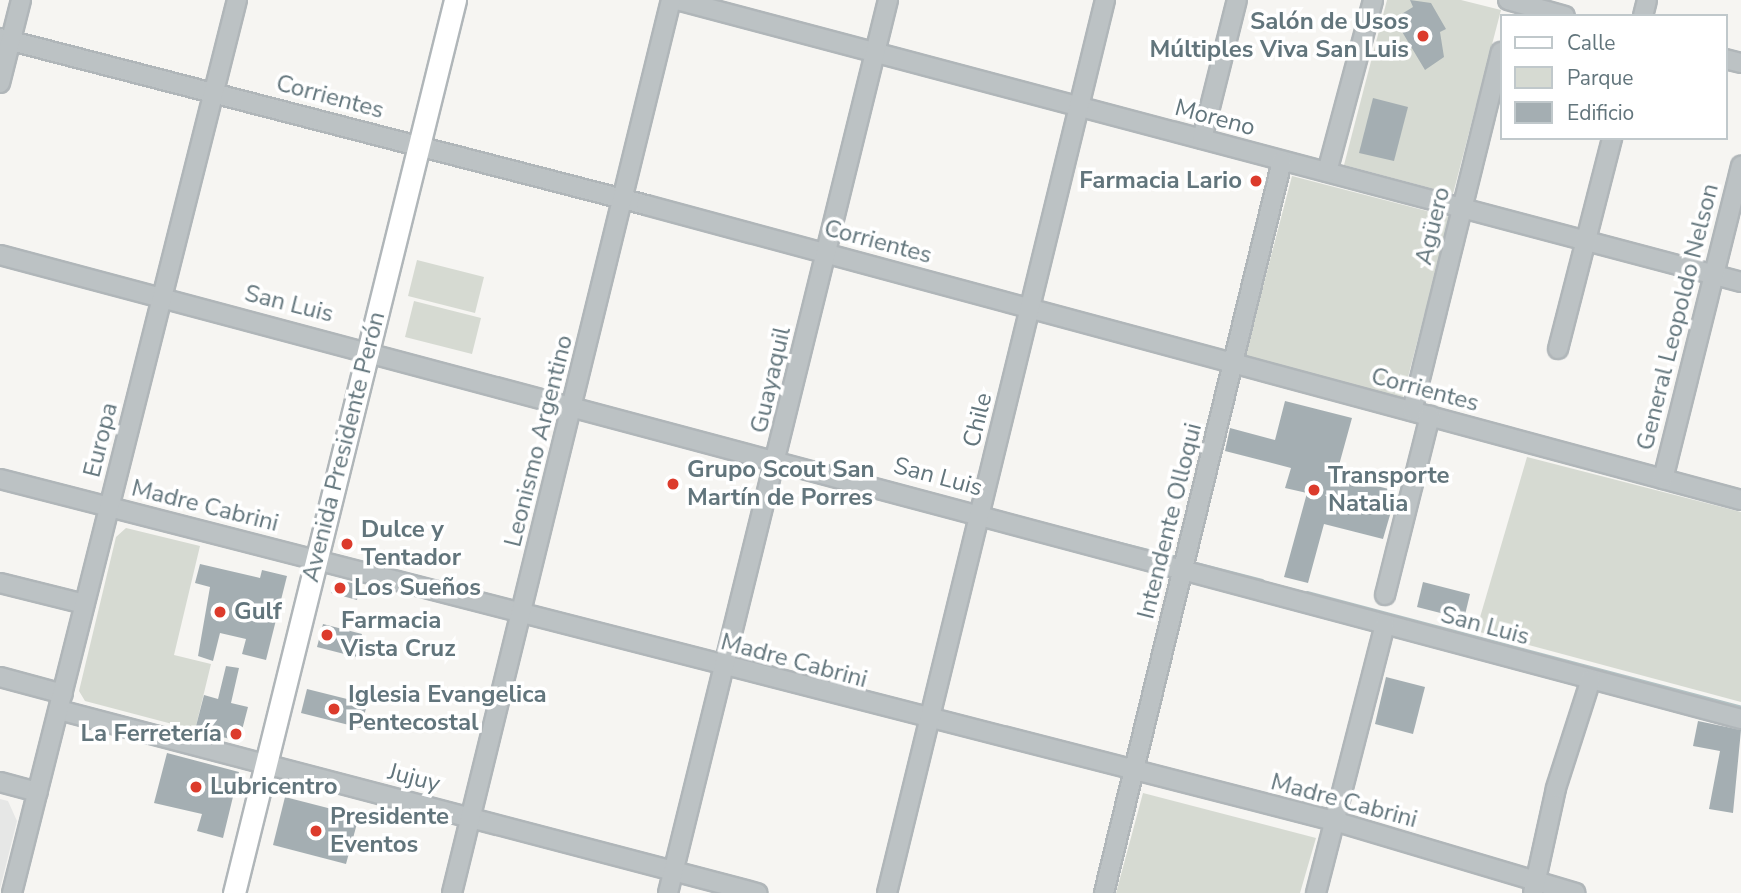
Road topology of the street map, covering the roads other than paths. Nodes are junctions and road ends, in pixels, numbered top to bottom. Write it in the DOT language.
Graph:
graph roads {
  1 [pos="21,0"];
  2 [pos="237,0"];
  3 [pos="455,0"];
  4 [pos="671,0"];
  5 [pos="677,0"];
  6 [pos="888,0"];
  7 [pos="1105,0"];
  8 [pos="1237,0"];
  9 [pos="1373,0"];
  10 [pos="1511,4"];
  11 [pos="1556,14"];
  12 [pos="5,39"];
  13 [pos="875,52"];
  14 [pos="1500,56"];
  15 [pos="0,83"];
  16 [pos="214,92"];
  17 [pos="1079,107"];
  18 [pos="1202,139"];
  19 [pos="1611,140"];
  20 [pos="419,146"];
  21 [pos="1282,160"];
  22 [pos="1741,166"];
  23 [pos="1327,173"];
  24 [pos="624,199"];
  25 [pos="1462,208"];
  26 [pos="1586,241"];
  27 [pos="826,253"];
  28 [pos="0,255"];
  29 [pos="1714,274"];
  30 [pos="1741,282"];
  31 [pos="163,298"];
  32 [pos="1030,308"];
  33 [pos="369,349"];
  34 [pos="1558,349"];
  35 [pos="1234,362"];
  36 [pos="573,407"];
  37 [pos="1421,414"];
  38 [pos="777,461"];
  39 [pos="0,479"];
  40 [pos="1663,479"];
  41 [pos="1741,500"];
  42 [pos="109,507"];
  43 [pos="981,512"];
  44 [pos="317,559"];
  45 [pos="1184,562"];
  46 [pos="0,583"];
  47 [pos="1385,595"];
  48 [pos="84,604"];
  49 [pos="520,611"];
  50 [pos="1385,625"];
  51 [pos="723,667"];
  52 [pos="0,677"];
  53 [pos="1591,679"];
  54 [pos="61,702"];
  55 [pos="1741,719"];
  56 [pos="929,721"];
  57 [pos="265,764"];
  58 [pos="1135,772"];
  59 [pos="0,782"];
  60 [pos="38,792"];
  61 [pos="471,818"];
  62 [pos="1334,821"];
  63 [pos="673,871"];
  64 [pos="1533,887"];
  65 [pos="12,893"];
  66 [pos="234,893"];
  67 [pos="452,893"];
  68 [pos="668,893"];
  69 [pos="757,893"];
  70 [pos="887,893"];
  71 [pos="1104,893"];
  72 [pos="1317,893"];
  73 [pos="1575,893"];
  1 -- 12 [label="street"];
  2 -- 16 [label="street, Europa"];
  3 -- 20 [label="main road, Avenida Presidente Perón"];
  4 -- 24 [label="street, Leonismo Argentino"];
  5 -- 13 [label="street, Moreno"];
  6 -- 13 [label="street, Guayaquil"];
  7 -- 17 [label="street, Chile"];
  8 -- 18 [label="street"];
  9 -- 23 [label="street"];
  10 -- 11 [label="street"];
  12 -- 15 [label="street"];
  12 -- 16 [label="street, Corrientes"];
  13 -- 17 [label="street, Moreno"];
  13 -- 27 [label="street, Guayaquil"];
  14 -- 25 [label="street, Agüero"];
  16 -- 20 [label="street, Corrientes"];
  16 -- 31 [label="street, Europa"];
  17 -- 18 [label="street, Moreno"];
  17 -- 32 [label="street, Chile"];
  18 -- 21 [label="street, Moreno"];
  19 -- 26 [label="street"];
  20 -- 24 [label="street, Corrientes"];
  20 -- 33 [label="main road, Avenida Presidente Perón"];
  21 -- 23 [label="street, Moreno"];
  21 -- 35 [label="street, Intendente Olloqui"];
  22 -- 29 [label="street, General Leopoldo Nelson"];
  23 -- 25 [label="street, Moreno"];
  24 -- 27 [label="street, Corrientes"];
  24 -- 36 [label="street, Leonismo Argentino"];
  25 -- 26 [label="street, Moreno"];
  25 -- 37 [label="street, Agüero"];
  26 -- 29 [label="street, Moreno"];
  26 -- 34 [label="street"];
  27 -- 32 [label="street, Corrientes"];
  27 -- 38 [label="street, Guayaquil"];
  28 -- 31 [label="street, San Luis"];
  29 -- 30 [label="street, Moreno"];
  29 -- 40 [label="street, General Leopoldo Nelson"];
  31 -- 33 [label="street, San Luis"];
  31 -- 42 [label="street, Europa"];
  32 -- 35 [label="street, Corrientes"];
  32 -- 43 [label="street, Chile"];
  33 -- 36 [label="street, San Luis"];
  33 -- 44 [label="main road, Avenida Presidente Perón"];
  35 -- 37 [label="street, Corrientes"];
  35 -- 45 [label="street, Intendente Olloqui"];
  36 -- 38 [label="street, San Luis"];
  36 -- 49 [label="street, Leonismo Argentino"];
  37 -- 40 [label="street, Corrientes"];
  37 -- 47 [label="street, Agüero"];
  38 -- 43 [label="street, San Luis"];
  38 -- 51 [label="street, Guayaquil"];
  39 -- 42 [label="street, Madre Cabrini"];
  40 -- 41 [label="street, Corrientes"];
  42 -- 44 [label="street, Madre Cabrini"];
  42 -- 48 [label="street, Europa"];
  43 -- 45 [label="street, San Luis"];
  43 -- 56 [label="street, Chile"];
  44 -- 49 [label="street, Madre Cabrini"];
  44 -- 57 [label="main road, Avenida Presidente Perón"];
  45 -- 50 [label="street, San Luis"];
  45 -- 58 [label="street, Intendente Olloqui"];
  46 -- 48 [label="street"];
  48 -- 54 [label="street, Europa"];
  49 -- 51 [label="street, Madre Cabrini"];
  49 -- 61 [label="street, Leonismo Argentino"];
  50 -- 53 [label="street, San Luis"];
  50 -- 62 [label="street"];
  51 -- 56 [label="street, Madre Cabrini"];
  51 -- 63 [label="street, Guayaquil"];
  52 -- 54 [label="street, Jujuy"];
  53 -- 55 [label="street, San Luis"];
  53 -- 64 [label="street"];
  54 -- 57 [label="street, Jujuy"];
  54 -- 60 [label="street, Europa"];
  56 -- 58 [label="street, Madre Cabrini"];
  56 -- 70 [label="street, Chile"];
  57 -- 61 [label="street, Jujuy"];
  57 -- 66 [label="main road, Avenida Presidente Perón"];
  58 -- 62 [label="street, Madre Cabrini"];
  58 -- 71 [label="street, Intendente Olloqui"];
  59 -- 60 [label="street"];
  60 -- 65 [label="street, Europa"];
  61 -- 63 [label="street, Jujuy"];
  61 -- 67 [label="street, Leonismo Argentino"];
  62 -- 64 [label="street, Madre Cabrini"];
  62 -- 72 [label="street"];
  63 -- 68 [label="street, Guayaquil"];
  63 -- 69 [label="street, Jujuy"];
  64 -- 73 [label="street, Madre Cabrini"];
}
